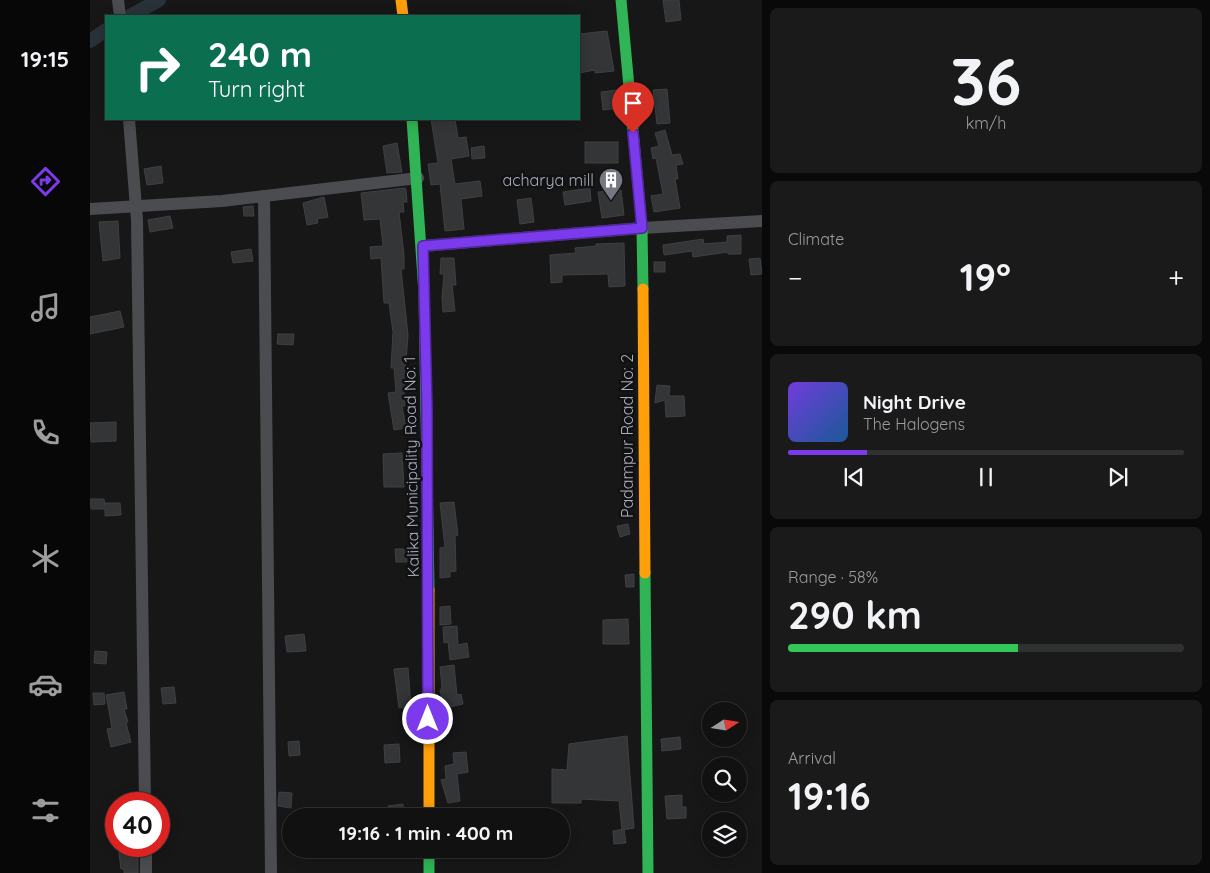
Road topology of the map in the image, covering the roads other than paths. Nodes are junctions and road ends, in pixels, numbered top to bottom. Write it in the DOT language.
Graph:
graph roads {
  1 [pos="118,0"];
  2 [pos="401,0"];
  3 [pos="621,0"];
  4 [pos="120,15"];
  5 [pos="403,15"];
  6 [pos="129,120"];
  7 [pos="412,120"];
  8 [pos="418,178"];
  9 [pos="264,196"];
  10 [pos="136,208"];
  11 [pos="90,209"];
  12 [pos="762,221"];
  13 [pos="642,228"];
  14 [pos="423,246"];
  15 [pos="145,792"];
  16 [pos="429,808"];
  17 [pos="146,857"];
  18 [pos="429,858"];
  19 [pos="146,873"];
  20 [pos="271,873"];
  21 [pos="429,873"];
  22 [pos="648,873"];
  1 -- 4 [label="street"];
  2 -- 5 [label="street"];
  3 -- 13 [label="street, Padampur Road No: 2"];
  6 -- 10 [label="street"];
  7 -- 8 [label="street, Kalika Municipality Road No: 1"];
  8 -- 9 [label="street"];
  8 -- 14 [label="street, Kalika Municipality Road No: 1"];
  9 -- 10 [label="street"];
  9 -- 20 [label="street"];
  10 -- 11 [label="street"];
  10 -- 15 [label="street"];
  12 -- 13 [label="street"];
  13 -- 14 [label="street"];
  13 -- 22 [label="street, Padampur Road No: 2"];
  14 -- 16 [label="street, Kalika Municipality Road No: 1"];
  17 -- 19 [label="street"];
  18 -- 21 [label="street"];
}
